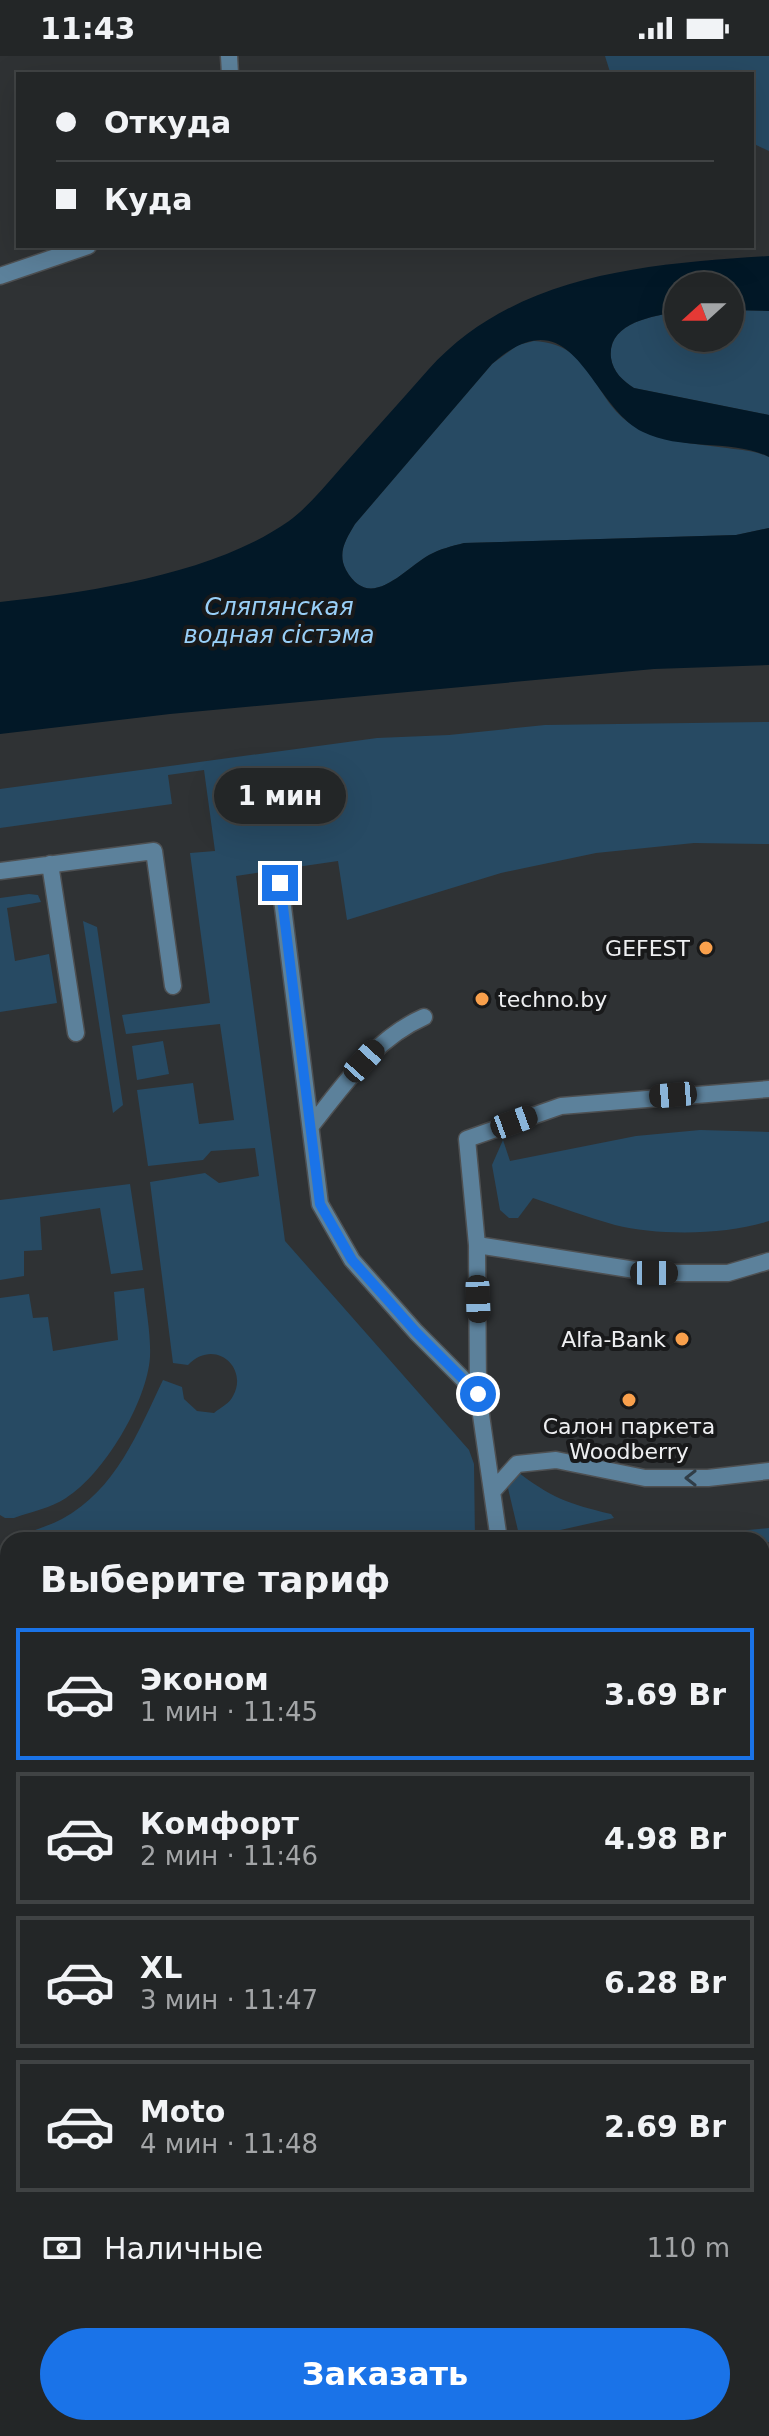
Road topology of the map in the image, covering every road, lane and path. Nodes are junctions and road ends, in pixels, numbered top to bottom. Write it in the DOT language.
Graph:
graph roads {
  1 [pos="82,248"];
  2 [pos="0,276"];
  3 [pos="50,864"];
  4 [pos="0,871"];
  5 [pos="280,883"];
  6 [pos="173,986"];
  7 [pos="424,1017"];
  8 [pos="76,1033"];
  9 [pos="769,1089"];
  10 [pos="311,1126"];
  11 [pos="477,1245"];
  12 [pos="769,1261"];
  13 [pos="478,1394"];
  14 [pos="769,1471"];
  15 [pos="492,1492"];
  16 [pos="498,1532"];
  1 -- 2 [label="street"];
  3 -- 4 [label="street"];
  3 -- 6 [label="street"];
  3 -- 8 [label="street"];
  5 -- 10 [label="street"];
  7 -- 10 [label="street"];
  9 -- 11 [label="street"];
  10 -- 13 [label="street"];
  11 -- 12 [label="street"];
  11 -- 13 [label="street"];
  13 -- 15 [label="street"];
  14 -- 15 [label="street, one-way"];
  15 -- 16 [label="street"];
}
